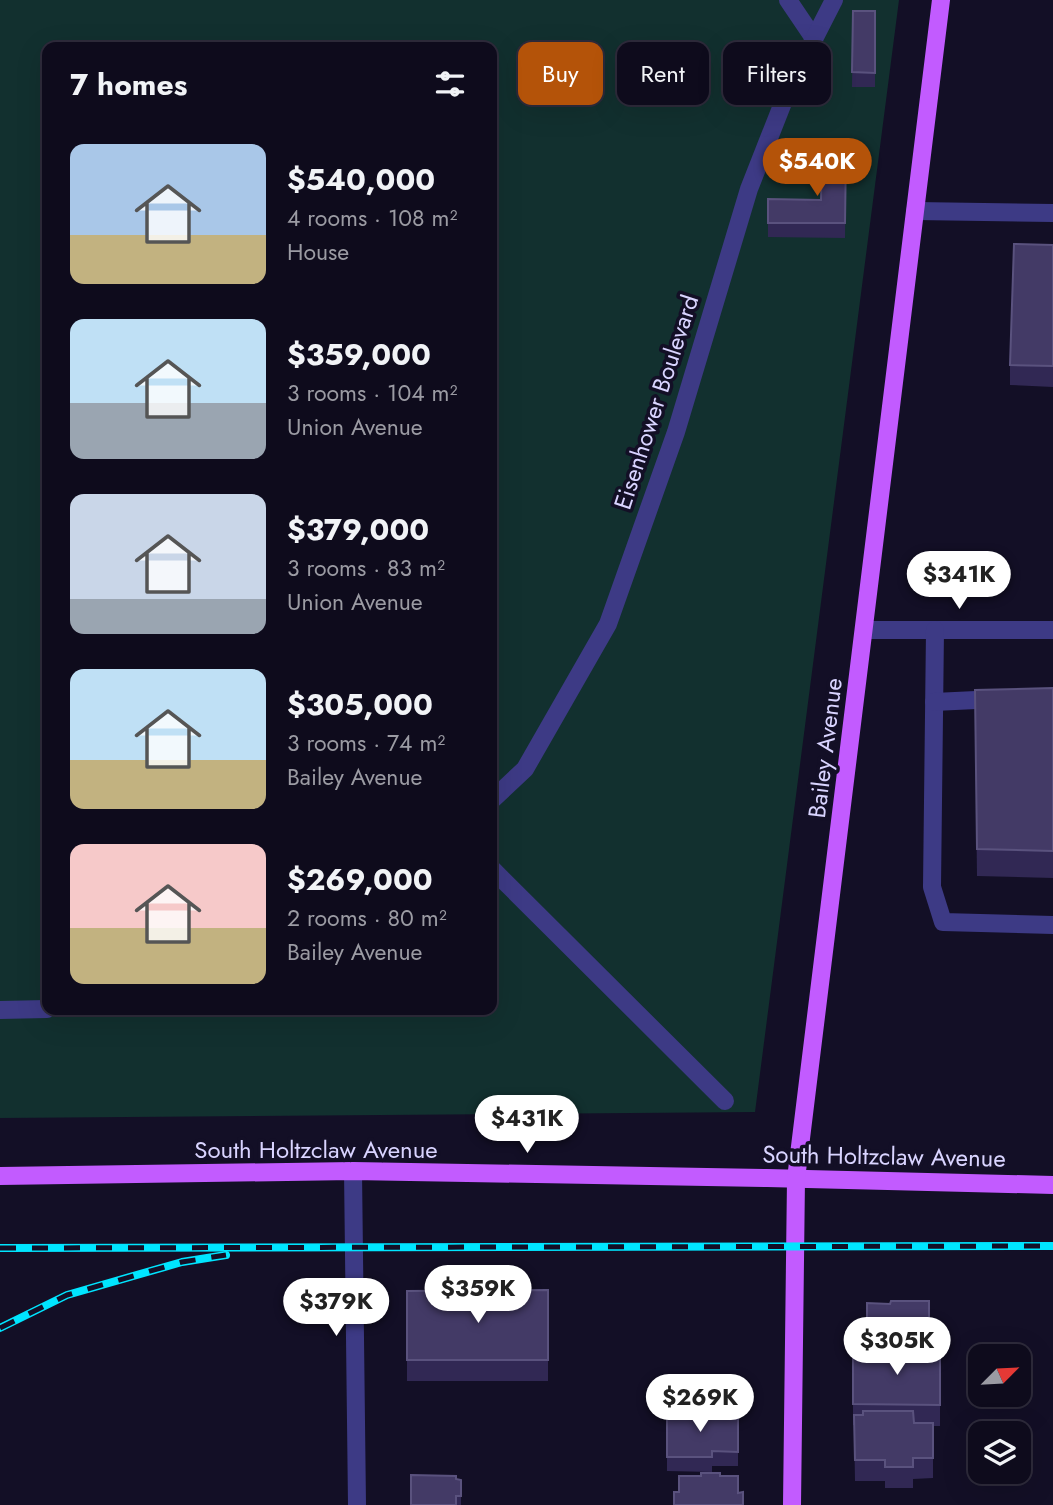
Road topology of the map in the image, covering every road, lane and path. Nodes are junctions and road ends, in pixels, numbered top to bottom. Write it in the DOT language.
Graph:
graph roads {
  1 [pos="788,0"];
  2 [pos="834,0"];
  3 [pos="941,0"];
  4 [pos="813,37"];
  5 [pos="915,211"];
  6 [pos="1053,213"];
  7 [pos="864,630"];
  8 [pos="935,630"];
  9 [pos="1053,630"];
  10 [pos="1013,698"];
  11 [pos="934,702"];
  12 [pos="497,795"];
  13 [pos="497,874"];
  14 [pos="1053,925"];
  15 [pos="42,1009"];
  16 [pos="0,1010"];
  17 [pos="725,1101"];
  18 [pos="353,1171"];
  19 [pos="0,1176"];
  20 [pos="796,1179"];
  21 [pos="1053,1185"];
  22 [pos="357,1505"];
  23 [pos="792,1505"];
  1 -- 4 [label="street"];
  2 -- 4 [label="street, Eisenhower Boulevard"];
  3 -- 5 [label="main road, Bailey Avenue"];
  4 -- 12 [label="street, Eisenhower Boulevard"];
  5 -- 6 [label="street"];
  5 -- 7 [label="main road, Bailey Avenue"];
  7 -- 8 [label="street"];
  7 -- 20 [label="main road, Bailey Avenue"];
  8 -- 9 [label="street"];
  8 -- 11 [label="street"];
  10 -- 11 [label="street"];
  11 -- 14 [label="street"];
  13 -- 17 [label="street"];
  15 -- 16 [label="street"];
  18 -- 19 [label="main road, South Holtzclaw Avenue"];
  18 -- 20 [label="main road, South Holtzclaw Avenue"];
  18 -- 22 [label="street"];
  20 -- 21 [label="main road, South Holtzclaw Avenue"];
  20 -- 23 [label="main road, Bailey Avenue"];
}
